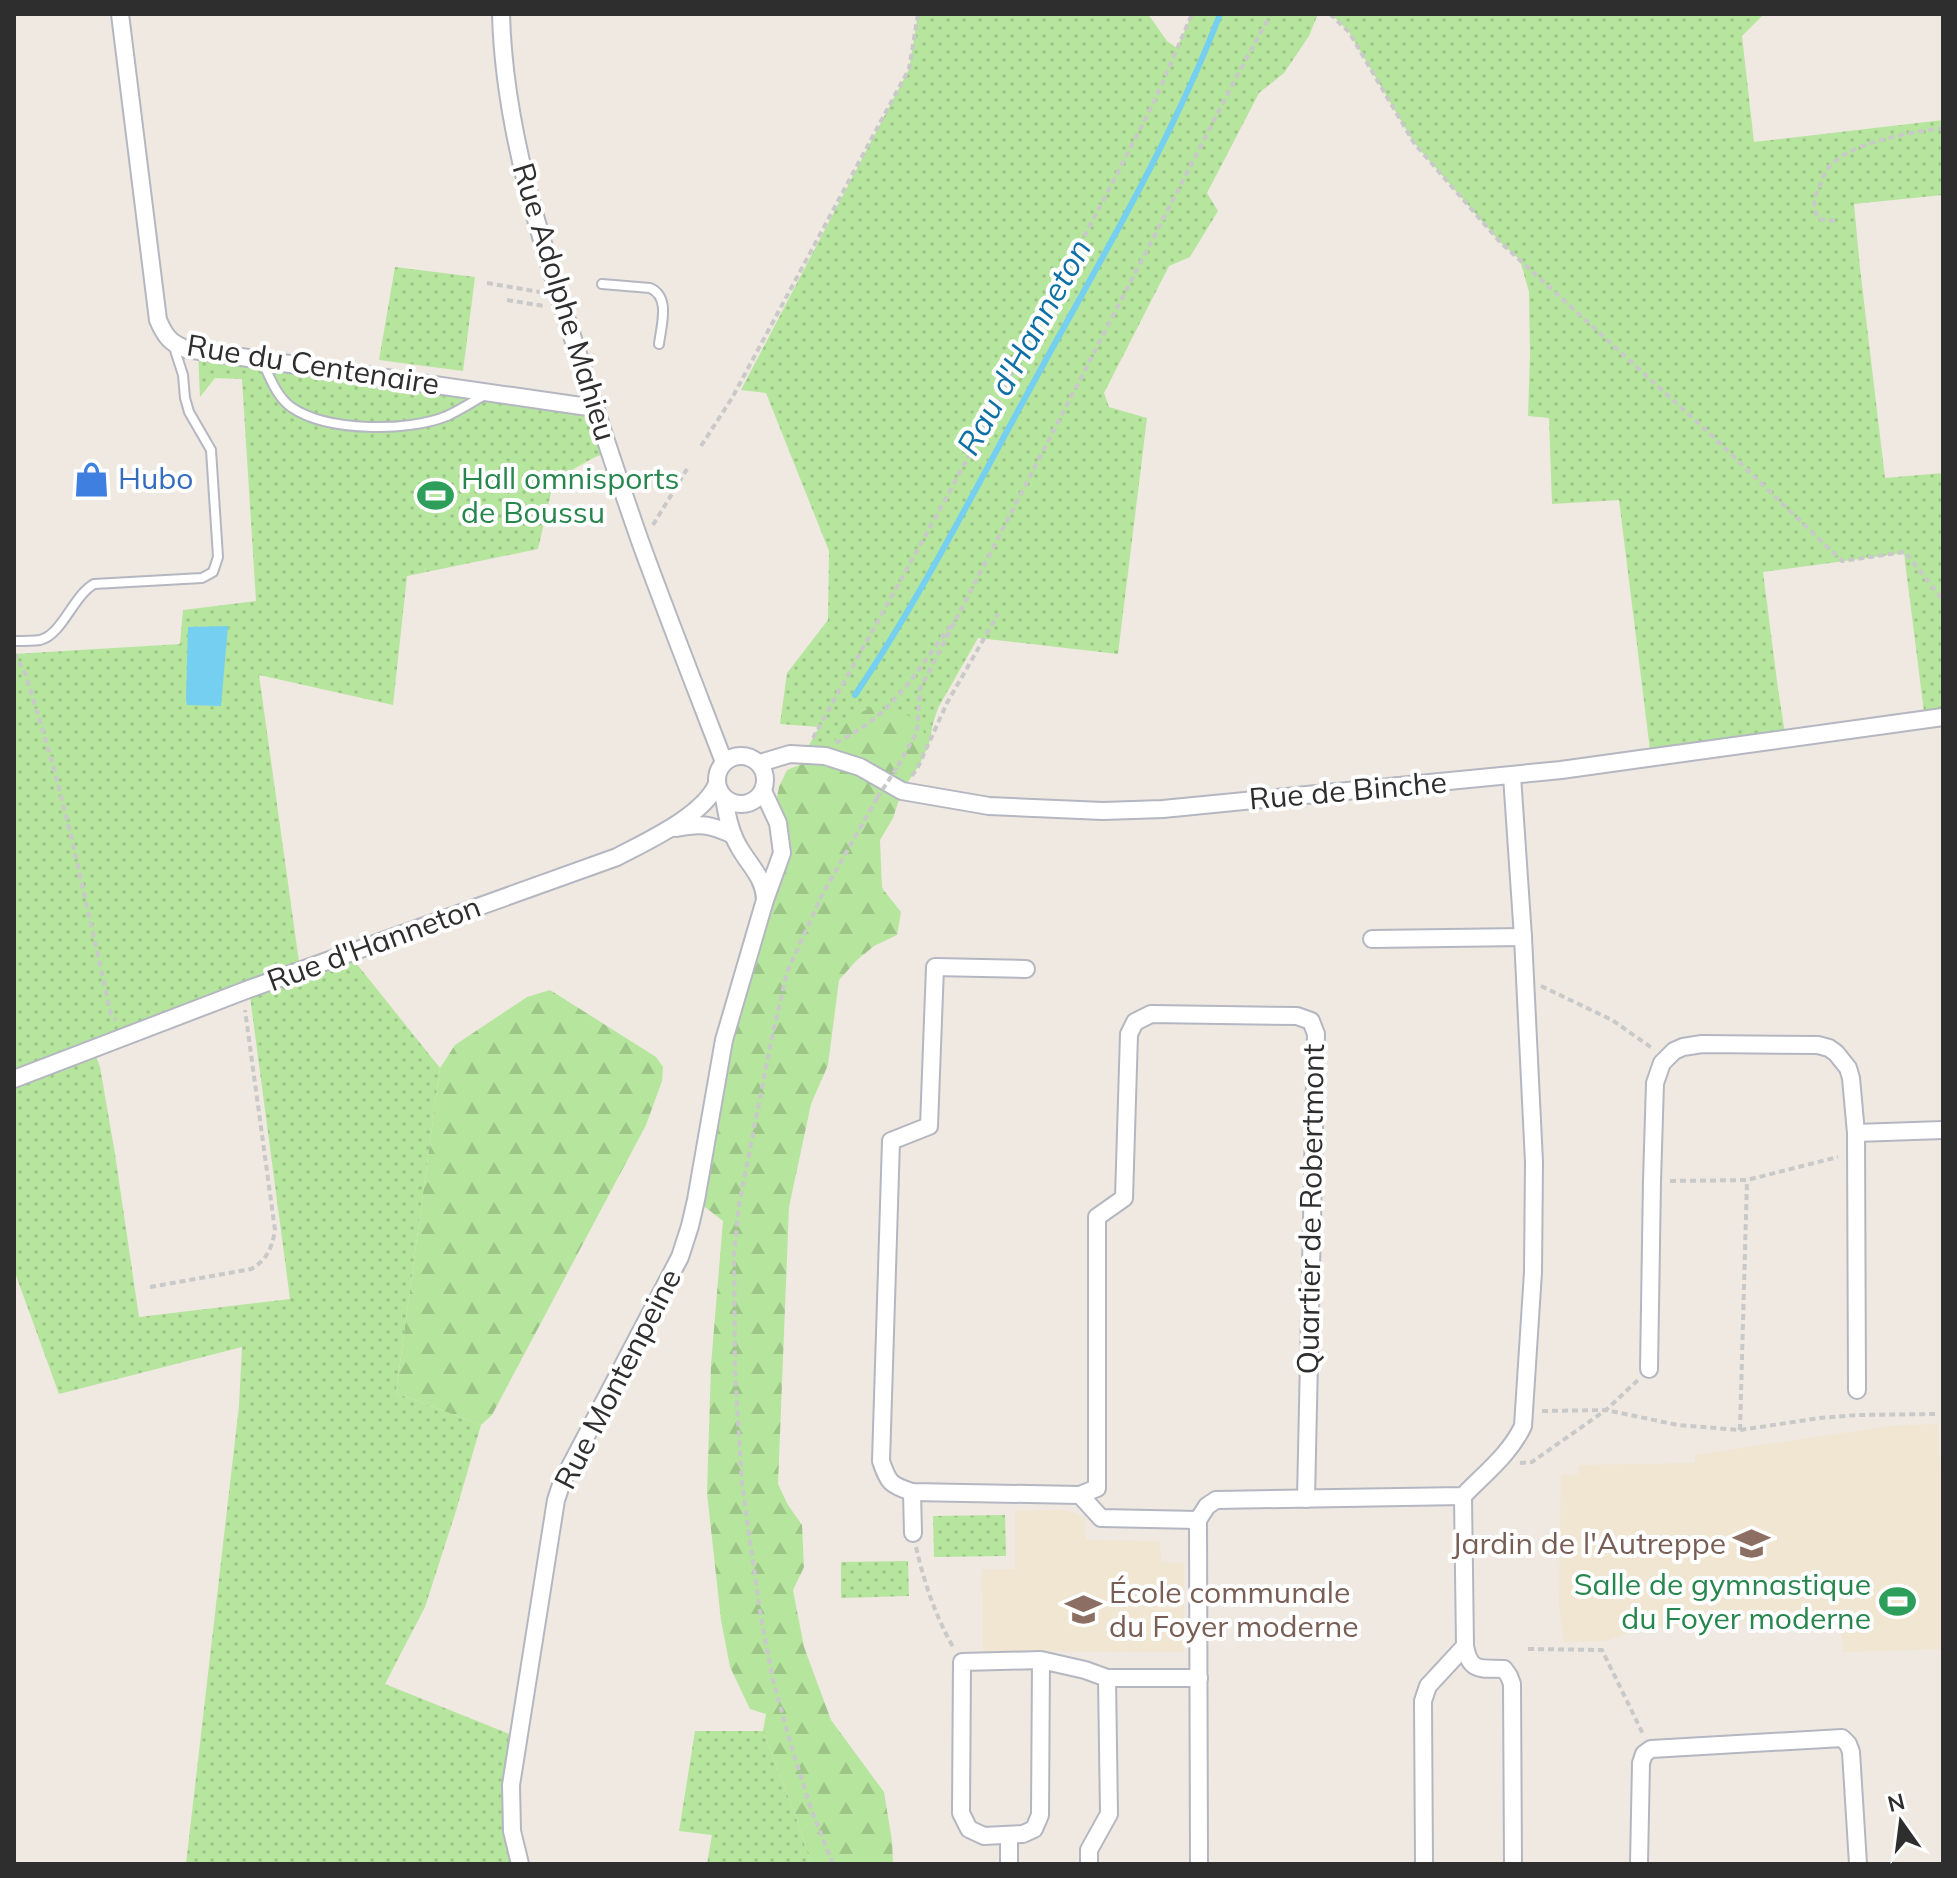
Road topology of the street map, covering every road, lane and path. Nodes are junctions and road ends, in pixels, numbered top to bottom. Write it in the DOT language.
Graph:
graph roads {
  1 [pos="120,14"];
  2 [pos="501,14"];
  3 [pos="918,14"];
  4 [pos="1192,14"];
  5 [pos="1271,14"];
  6 [pos="1330,14"];
  7 [pos="1943,128"];
  8 [pos="1835,221"];
  9 [pos="487,283"];
  10 [pos="602,284"];
  11 [pos="561,292"];
  12 [pos="507,300"];
  13 [pos="173,344"];
  14 [pos="659,344"];
  15 [pos="262,360"];
  16 [pos="489,393"];
  17 [pos="595,408"];
  18 [pos="701,446"];
  19 [pos="687,469"];
  20 [pos="641,544"];
  21 [pos="1943,600"];
  22 [pos="963,609"];
  23 [pos="998,614"];
  24 [pos="14,641"];
  25 [pos="14,653"];
  26 [pos="1943,717"];
  27 [pos="833,745"];
  28 [pos="804,754"];
  29 [pos="724,762"];
  30 [pos="760,763"];
  31 [pos="1512,776"];
  32 [pos="721,791"];
  33 [pos="763,791"];
  34 [pos="902,791"];
  35 [pos="670,830"];
  36 [pos="733,835"];
  37 [pos="765,900"];
  38 [pos="1523,937"];
  39 [pos="1372,939"];
  40 [pos="1026,969"];
  41 [pos="1524,978"];
  42 [pos="242,991"];
  43 [pos="127,1035"];
  44 [pos="1667,1058"];
  45 [pos="14,1079"];
  46 [pos="1943,1130"];
  47 [pos="1856,1133"];
  48 [pos="1856,1153"];
  49 [pos="1747,1180"];
  50 [pos="1652,1181"];
  51 [pos="150,1287"];
  52 [pos="1649,1369"];
  53 [pos="1857,1390"];
  54 [pos="1606,1410"];
  55 [pos="1524,1412"];
  56 [pos="1935,1414"];
  57 [pos="1740,1430"];
  58 [pos="1516,1464"];
  59 [pos="912,1492"];
  60 [pos="1080,1495"];
  61 [pos="1463,1496"];
  62 [pos="1306,1499"];
  63 [pos="1198,1520"];
  64 [pos="913,1533"];
  65 [pos="1465,1646"];
  66 [pos="1528,1649"];
  67 [pos="1041,1660"];
  68 [pos="962,1662"];
  69 [pos="1107,1678"];
  70 [pos="1199,1678"];
  71 [pos="1651,1749"];
  72 [pos="1009,1836"];
  73 [pos="520,1864"];
  74 [pos="833,1864"];
  75 [pos="1009,1864"];
  76 [pos="1089,1864"];
  77 [pos="1199,1864"];
  78 [pos="1424,1864"];
  79 [pos="1513,1864"];
  80 [pos="1639,1864"];
  81 [pos="1858,1864"];
  1 -- 13 [label="street, Rue du Centenaire"];
  2 -- 11 [label="street, Rue Adolphe Mahieu"];
  3 -- 18 [label="path"];
  4 -- 28 [label="path"];
  5 -- 22 [label="path"];
  6 -- 21 [label="path"];
  7 -- 8 [label="path"];
  9 -- 11 [label="path"];
  10 -- 14 [label="lane"];
  11 -- 12 [label="path"];
  11 -- 17 [label="street, Rue Adolphe Mahieu"];
  13 -- 15 [label="street, Rue du Centenaire"];
  13 -- 24 [label="lane"];
  15 -- 16 [label="street, Rue du Centenaire"];
  15 -- 16 [label="lane"];
  16 -- 17 [label="street, Rue du Centenaire"];
  17 -- 20 [label="street, Rue Adolphe Mahieu"];
  19 -- 20 [label="path"];
  20 -- 29 [label="street, Rue Adolphe Mahieu"];
  22 -- 27 [label="path"];
  22 -- 74 [label="path, bridge"];
  23 -- 34 [label="path"];
  25 -- 43 [label="path"];
  26 -- 31 [label="street, Rue de Binche"];
  28 -- 30 [label="street, Rue de Binche"];
  28 -- 34 [label="street, Rue de Binche"];
  29 -- 30 [label="street"];
  29 -- 32 [label="street"];
  30 -- 33 [label="street"];
  31 -- 34 [label="street, Rue de Binche"];
  31 -- 38 [label="street"];
  32 -- 33 [label="street"];
  32 -- 35 [label="street, Rue d'Hanneton"];
  32 -- 36 [label="street"];
  33 -- 37 [label="street, Rue Montenpeine"];
  35 -- 36 [label="street"];
  35 -- 42 [label="street, Rue d'Hanneton"];
  36 -- 37 [label="street"];
  37 -- 73 [label="street, Rue Montenpeine"];
  38 -- 39 [label="street"];
  38 -- 41 [label="street"];
  40 -- 59 [label="street"];
  41 -- 44 [label="path"];
  41 -- 55 [label="street"];
  42 -- 43 [label="street, Rue d'Hanneton"];
  42 -- 51 [label="path"];
  43 -- 45 [label="street, Rue d'Hanneton"];
  44 -- 47 [label="street"];
  44 -- 50 [label="street"];
  46 -- 47 [label="street"];
  47 -- 48 [label="street"];
  48 -- 49 [label="path"];
  48 -- 53 [label="street"];
  49 -- 50 [label="path"];
  49 -- 57 [label="path"];
  50 -- 52 [label="street"];
  52 -- 54 [label="path"];
  54 -- 55 [label="path"];
  54 -- 57 [label="path"];
  54 -- 58 [label="path"];
  55 -- 61 [label="street"];
  56 -- 57 [label="path"];
  59 -- 60 [label="street"];
  59 -- 64 [label="street"];
  60 -- 62 [label="street, Quartier de Robertmont"];
  60 -- 63 [label="street"];
  61 -- 62 [label="street"];
  61 -- 65 [label="street"];
  62 -- 63 [label="street"];
  63 -- 70 [label="street"];
  64 -- 68 [label="path"];
  65 -- 78 [label="street"];
  65 -- 79 [label="street"];
  66 -- 71 [label="path"];
  67 -- 68 [label="street"];
  67 -- 69 [label="street"];
  67 -- 72 [label="street"];
  68 -- 72 [label="street"];
  69 -- 70 [label="street"];
  69 -- 76 [label="street"];
  70 -- 77 [label="street"];
  71 -- 80 [label="street"];
  71 -- 81 [label="street"];
  72 -- 75 [label="street"];
}
